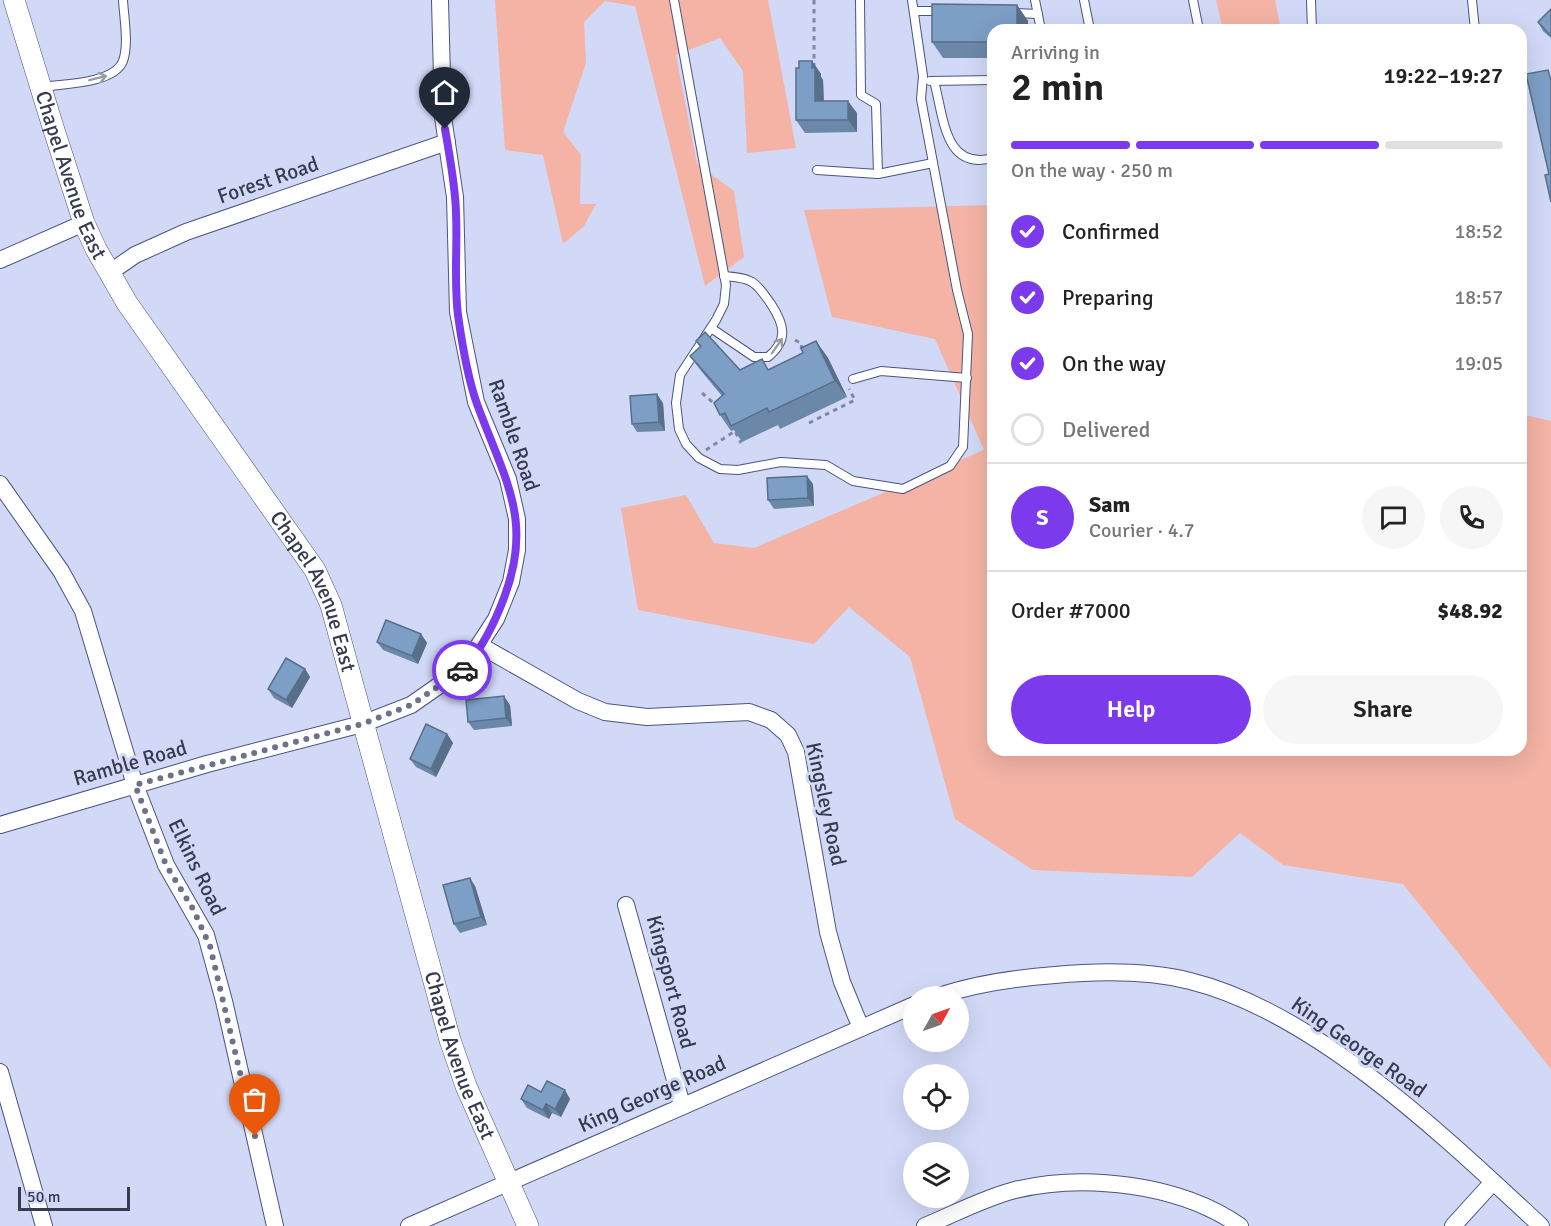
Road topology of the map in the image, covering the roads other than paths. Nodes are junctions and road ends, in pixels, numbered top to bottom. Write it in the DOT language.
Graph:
graph roads {
  1 [pos="14,0"];
  2 [pos="123,0"];
  3 [pos="440,0"];
  4 [pos="674,0"];
  5 [pos="860,0"];
  6 [pos="912,0"];
  7 [pos="1035,0"];
  8 [pos="1084,0"];
  9 [pos="1193,0"];
  10 [pos="1311,0"];
  11 [pos="1472,0"];
  12 [pos="914,11"];
  13 [pos="959,12"];
  14 [pos="1004,13"];
  15 [pos="1038,14"];
  16 [pos="1040,24"];
  17 [pos="1089,24"];
  18 [pos="1197,24"];
  19 [pos="1312,24"];
  20 [pos="1474,24"];
  21 [pos="987,80"];
  22 [pos="934,81"];
  23 [pos="923,82"];
  24 [pos="40,87"];
  25 [pos="447,142"];
  26 [pos="987,160"];
  27 [pos="933,163"];
  28 [pos="818,170"];
  29 [pos="878,174"];
  30 [pos="84,223"];
  31 [pos="0,260"];
  32 [pos="110,273"];
  33 [pos="724,276"];
  34 [pos="711,328"];
  35 [pos="967,378"];
  36 [pos="850,380"];
  37 [pos="0,484"];
  38 [pos="481,646"];
  39 [pos="362,724"];
  40 [pos="135,785"];
  41 [pos="0,825"];
  42 [pos="627,905"];
  43 [pos="969,988"];
  44 [pos="903,1010"];
  45 [pos="861,1028"];
  46 [pos="0,1072"];
  47 [pos="682,1105"];
  48 [pos="507,1182"];
  49 [pos="1493,1182"];
  50 [pos="44,1226"];
  51 [pos="276,1226"];
  52 [pos="409,1226"];
  53 [pos="528,1226"];
  54 [pos="925,1226"];
  55 [pos="1240,1226"];
  56 [pos="1453,1226"];
  57 [pos="1541,1226"];
  1 -- 24 [label="street, Chapel Avenue East"];
  24 -- 2 [label="lane, one-way"];
  3 -- 25 [label="street, Ramble Road"];
  4 -- 33 [label="lane"];
  5 -- 29 [label="lane"];
  6 -- 12 [label="lane"];
  7 -- 15 [label="lane"];
  8 -- 17 [label="lane"];
  9 -- 18 [label="lane"];
  10 -- 19 [label="lane"];
  11 -- 20 [label="lane"];
  12 -- 13 [label="lane"];
  12 -- 23 [label="lane"];
  14 -- 15 [label="lane"];
  15 -- 16 [label="lane"];
  21 -- 22 [label="lane"];
  22 -- 23 [label="lane"];
  22 -- 26 [label="lane"];
  23 -- 27 [label="lane"];
  24 -- 30 [label="street, Chapel Avenue East"];
  25 -- 32 [label="street, Forest Road"];
  25 -- 38 [label="street, Ramble Road"];
  27 -- 29 [label="lane"];
  27 -- 35 [label="lane"];
  28 -- 29 [label="lane"];
  30 -- 31 [label="street"];
  30 -- 32 [label="street, Chapel Avenue East"];
  32 -- 39 [label="street, Chapel Avenue East"];
  33 -- 34 [label="lane"];
  34 -- 33 [label="lane, one-way"];
  34 -- 35 [label="lane"];
  35 -- 36 [label="lane"];
  37 -- 40 [label="street, Elkins Road"];
  38 -- 39 [label="street, Ramble Road"];
  38 -- 45 [label="street, Kingsley Road"];
  39 -- 40 [label="street, Ramble Road"];
  39 -- 48 [label="street, Chapel Avenue East"];
  40 -- 41 [label="street, Ramble Road"];
  40 -- 51 [label="street, Elkins Road"];
  42 -- 47 [label="street, Kingsport Road"];
  43 -- 49 [label="street, King George Road"];
  44 -- 45 [label="street, King George Road"];
  45 -- 47 [label="street, King George Road"];
  46 -- 50 [label="street"];
  47 -- 48 [label="street, King George Road"];
  48 -- 52 [label="street, King George Road"];
  48 -- 53 [label="street, Chapel Avenue East"];
  49 -- 56 [label="street"];
  49 -- 57 [label="street, King George Road"];
  54 -- 55 [label="street"];
}
